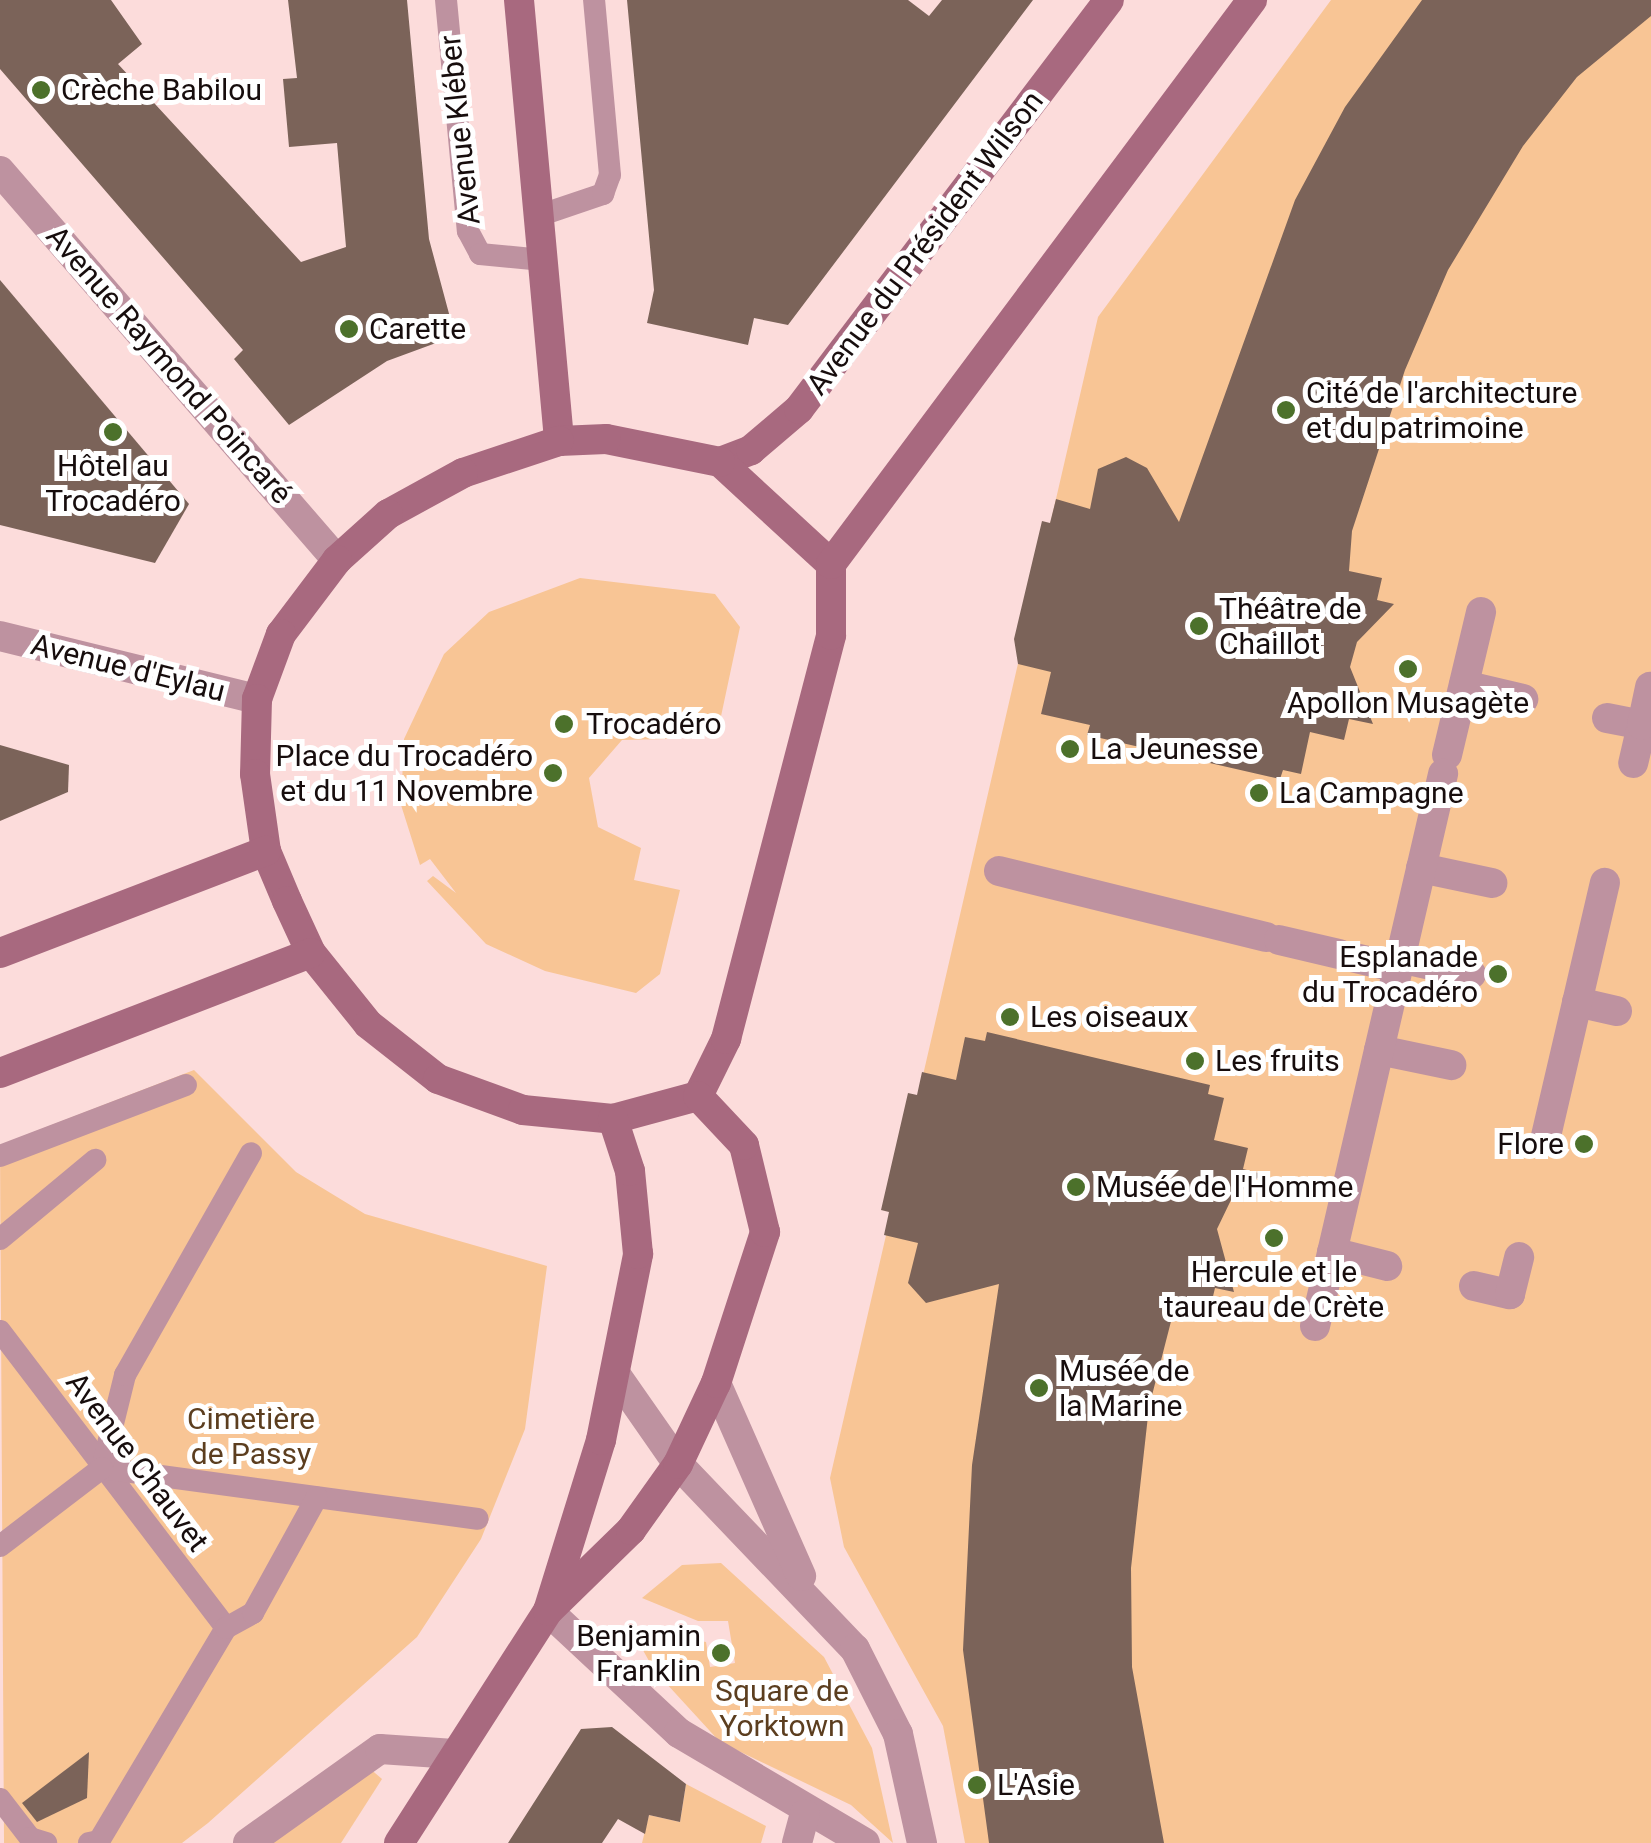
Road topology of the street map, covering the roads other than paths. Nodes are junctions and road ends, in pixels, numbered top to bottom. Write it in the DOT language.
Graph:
graph roads {
  1 [pos="446,0"];
  2 [pos="519,0"];
  3 [pos="594,0"];
  4 [pos="1109,0"];
  5 [pos="1252,0"];
  6 [pos="0,171"];
  7 [pos="538,216"];
  8 [pos="543,260"];
  9 [pos="560,441"];
  10 [pos="720,462"];
  11 [pos="337,560"];
  12 [pos="831,564"];
  13 [pos="1481,612"];
  14 [pos="1,636"];
  15 [pos="1464,686"];
  16 [pos="1650,687"];
  17 [pos="256,699"];
  18 [pos="1523,699"];
  19 [pos="1607,718"];
  20 [pos="1642,725"];
  21 [pos="1633,763"];
  22 [pos="266,850"];
  23 [pos="1422,868"];
  24 [pos="999,871"];
  25 [pos="1492,883"];
  26 [pos="1605,884"];
  27 [pos="0,953"];
  28 [pos="311,953"];
  29 [pos="1399,963"];
  30 [pos="1470,974"];
  31 [pos="1578,1002"];
  32 [pos="1617,1011"];
  33 [pos="1379,1050"];
  34 [pos="1452,1065"];
  35 [pos="0,1073"];
  36 [pos="186,1084"];
  37 [pos="698,1096"];
  38 [pos="613,1119"];
  39 [pos="1546,1136"];
  40 [pos="250,1153"];
  41 [pos="0,1156"];
  42 [pos="95,1160"];
  43 [pos="0,1240"];
  44 [pos="1332,1252"];
  45 [pos="1518,1257"];
  46 [pos="1387,1266"];
  47 [pos="1474,1286"];
  48 [pos="1315,1326"];
  49 [pos="0,1331"];
  50 [pos="616,1375"];
  51 [pos="716,1383"];
  52 [pos="678,1464"];
  53 [pos="102,1468"];
  54 [pos="318,1497"];
  55 [pos="478,1519"];
  56 [pos="0,1546"];
  57 [pos="806,1588"];
  58 [pos="548,1610"];
  59 [pos="226,1628"];
  60 [pos="454,1754"];
  61 [pos="0,1799"];
  62 [pos="801,1828"];
  63 [pos="94,1842"];
  64 [pos="46,1843"];
  65 [pos="248,1843"];
  66 [pos="399,1843"];
  67 [pos="865,1843"];
  68 [pos="922,1843"];
  1 -- 8 [label="lane, Avenue Kléber"];
  2 -- 7 [label="main road"];
  3 -- 7 [label="lane"];
  4 -- 10 [label="main road, Avenue du Président Wilson"];
  5 -- 12 [label="main road"];
  6 -- 11 [label="street, Avenue Raymond Poincaré"];
  7 -- 8 [label="main road"];
  8 -- 9 [label="main road"];
  9 -- 10 [label="main road"];
  9 -- 11 [label="main road"];
  10 -- 12 [label="main road"];
  11 -- 17 [label="main road"];
  12 -- 37 [label="main road"];
  13 -- 15 [label="street"];
  14 -- 17 [label="street, Avenue d'Eylau"];
  15 -- 18 [label="street"];
  15 -- 23 [label="street"];
  16 -- 20 [label="street"];
  17 -- 22 [label="main road"];
  19 -- 20 [label="street"];
  20 -- 21 [label="street"];
  22 -- 27 [label="main road"];
  22 -- 28 [label="main road"];
  23 -- 25 [label="street"];
  23 -- 29 [label="street"];
  24 -- 29 [label="street"];
  26 -- 31 [label="street"];
  28 -- 35 [label="main road"];
  28 -- 38 [label="main road"];
  29 -- 30 [label="street"];
  29 -- 33 [label="street"];
  31 -- 32 [label="street"];
  31 -- 39 [label="street"];
  33 -- 34 [label="street"];
  33 -- 44 [label="street"];
  36 -- 41 [label="lane"];
  37 -- 38 [label="main road"];
  37 -- 51 [label="main road"];
  38 -- 50 [label="main road"];
  40 -- 53 [label="lane"];
  42 -- 43 [label="lane"];
  44 -- 46 [label="street"];
  44 -- 48 [label="street"];
  45 -- 47 [label="street"];
  49 -- 53 [label="lane, Avenue Chauvet"];
  50 -- 52 [label="street"];
  50 -- 58 [label="main road"];
  51 -- 52 [label="main road"];
  51 -- 57 [label="street"];
  52 -- 57 [label="street"];
  52 -- 58 [label="main road"];
  53 -- 54 [label="lane"];
  53 -- 56 [label="lane"];
  53 -- 59 [label="lane, Avenue Chauvet"];
  54 -- 55 [label="lane"];
  54 -- 59 [label="lane"];
  57 -- 68 [label="street"];
  58 -- 60 [label="main road"];
  58 -- 62 [label="street"];
  59 -- 63 [label="lane"];
  60 -- 65 [label="street"];
  60 -- 66 [label="main road"];
  61 -- 64 [label="lane"];
  62 -- 67 [label="street"];
}
